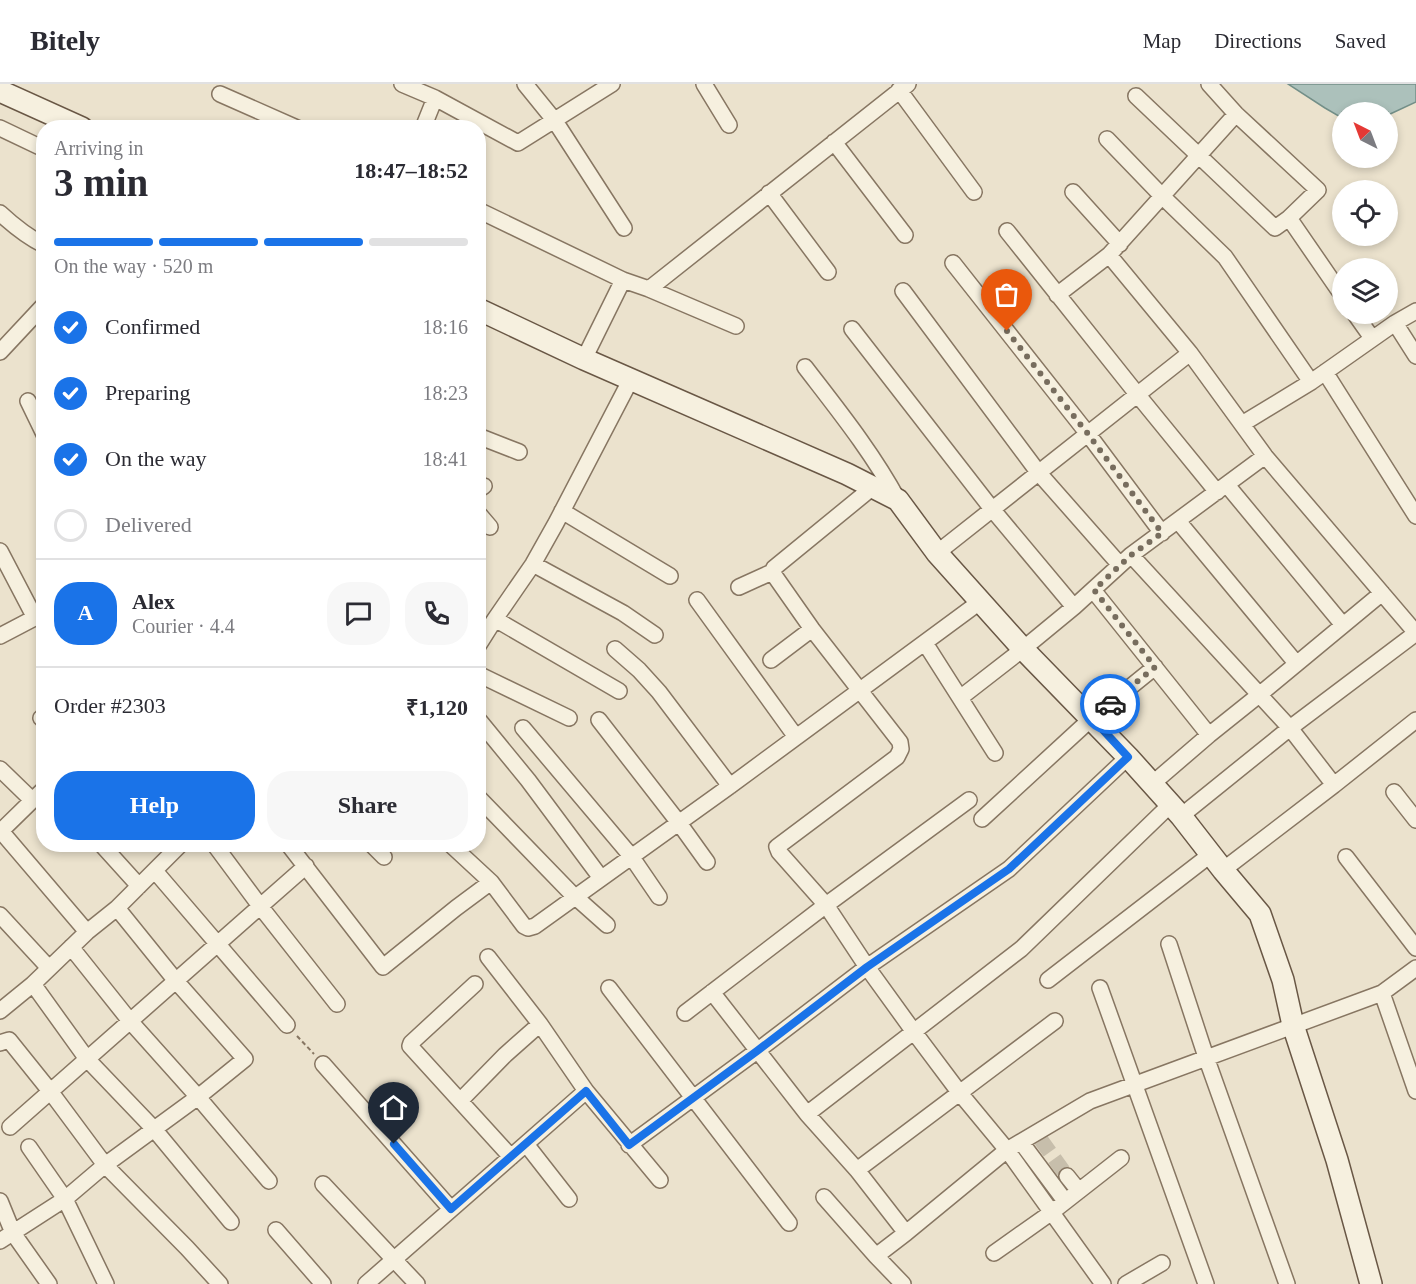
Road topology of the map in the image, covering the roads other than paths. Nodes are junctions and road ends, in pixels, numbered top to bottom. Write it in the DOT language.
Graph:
graph roads {
  1 [pos="402,84"];
  2 [pos="525,84"];
  3 [pos="612,84"];
  4 [pos="704,84"];
  5 [pos="1209,84"];
  6 [pos="904,87"];
  7 [pos="0,91"];
  8 [pos="220,94"];
  9 [pos="1136,96"];
  10 [pos="435,98"];
  11 [pos="1236,114"];
  12 [pos="64,120"];
  13 [pos="279,120"];
  14 [pos="426,120"];
  15 [pos="476,120"];
  16 [pos="555,121"];
  17 [pos="729,125"];
  18 [pos="486,126"];
  19 [pos="0,128"];
  20 [pos="1107,139"];
  21 [pos="834,142"];
  22 [pos="36,144"];
  23 [pos="1199,154"];
  24 [pos="974,192"];
  25 [pos="1073,192"];
  26 [pos="769,193"];
  27 [pos="1162,196"];
  28 [pos="0,213"];
  29 [pos="486,214"];
  30 [pos="1289,218"];
  31 [pos="624,228"];
  32 [pos="1007,231"];
  33 [pos="905,235"];
  34 [pos="36,241"];
  35 [pos="1120,244"];
  36 [pos="1109,255"];
  37 [pos="953,263"];
  38 [pos="828,272"];
  39 [pos="623,280"];
  40 [pos="1332,281"];
  41 [pos="649,289"];
  42 [pos="903,291"];
  43 [pos="1058,295"];
  44 [pos="1416,311"];
  45 [pos="36,313"];
  46 [pos="486,313"];
  47 [pos="1398,321"];
  48 [pos="1362,324"];
  49 [pos="1393,324"];
  50 [pos="1396,324"];
  51 [pos="736,326"];
  52 [pos="852,328"];
  53 [pos="1372,338"];
  54 [pos="0,352"];
  55 [pos="1190,353"];
  56 [pos="1416,356"];
  57 [pos="584,359"];
  58 [pos="805,368"];
  59 [pos="1325,372"];
  60 [pos="631,379"];
  61 [pos="1311,382"];
  62 [pos="1137,394"];
  63 [pos="28,400"];
  64 [pos="36,417"];
  65 [pos="1242,424"];
  66 [pos="1088,434"];
  67 [pos="486,439"];
  68 [pos="519,452"];
  69 [pos="1265,456"];
  70 [pos="1038,472"];
  71 [pos="873,487"];
  72 [pos="1222,488"];
  73 [pos="898,500"];
  74 [pos="992,509"];
  75 [pos="562,511"];
  76 [pos="1416,516"];
  77 [pos="1178,521"];
  78 [pos="486,522"];
  79 [pos="490,527"];
  80 [pos="1162,533"];
  81 [pos="0,551"];
  82 [pos="937,553"];
  83 [pos="1126,560"];
  84 [pos="533,564"];
  85 [pos="772,572"];
  86 [pos="670,576"];
  87 [pos="739,587"];
  88 [pos="1094,590"];
  89 [pos="1382,593"];
  90 [pos="697,600"];
  91 [pos="981,601"];
  92 [pos="1074,607"];
  93 [pos="36,611"];
  94 [pos="36,618"];
  95 [pos="495,619"];
  96 [pos="1343,625"];
  97 [pos="812,629"];
  98 [pos="486,633"];
  99 [pos="1416,633"];
  100 [pos="655,635"];
  101 [pos="0,636"];
  102 [pos="925,643"];
  103 [pos="615,649"];
  104 [pos="1023,649"];
  105 [pos="771,660"];
  106 [pos="1296,663"];
  107 [pos="1155,667"];
  108 [pos="486,678"];
  109 [pos="619,691"];
  110 [pos="861,691"];
  111 [pos="1259,695"];
  112 [pos="960,698"];
  113 [pos="569,718"];
  114 [pos="1092,718"];
  115 [pos="598,720"];
  116 [pos="1416,720"];
  117 [pos="523,728"];
  118 [pos="1290,728"];
  119 [pos="486,729"];
  120 [pos="1209,735"];
  121 [pos="796,737"];
  122 [pos="995,753"];
  123 [pos="1128,757"];
  124 [pos="0,769"];
  125 [pos="1152,784"];
  126 [pos="1334,785"];
  127 [pos="730,786"];
  128 [pos="1395,792"];
  129 [pos="36,796"];
  130 [pos="32,800"];
  131 [pos="969,800"];
  132 [pos="486,805"];
  133 [pos="1176,811"];
  134 [pos="982,819"];
  135 [pos="1416,820"];
  136 [pos="679,823"];
  137 [pos="0,831"];
  138 [pos="108,852"];
  139 [pos="173,852"];
  140 [pos="220,852"];
  141 [pos="297,852"];
  142 [pos="379,852"];
  143 [pos="459,852"];
  144 [pos="631,856"];
  145 [pos="384,857"];
  146 [pos="1346,857"];
  147 [pos="707,862"];
  148 [pos="1217,863"];
  149 [pos="306,866"];
  150 [pos="155,871"];
  151 [pos="601,878"];
  152 [pos="491,882"];
  153 [pos="140,886"];
  154 [pos="575,897"];
  155 [pos="659,897"];
  156 [pos="826,905"];
  157 [pos="260,906"];
  158 [pos="117,908"];
  159 [pos="0,915"];
  160 [pos="607,925"];
  161 [pos="87,932"];
  162 [pos="1169,944"];
  163 [pos="218,945"];
  164 [pos="71,947"];
  165 [pos="1416,948"];
  166 [pos="488,957"];
  167 [pos="867,967"];
  168 [pos="49,968"];
  169 [pos="1416,968"];
  170 [pos="1048,980"];
  171 [pos="176,981"];
  172 [pos="33,984"];
  173 [pos="475,984"];
  174 [pos="609,988"];
  175 [pos="1100,988"];
  176 [pos="712,992"];
  177 [pos="1382,993"];
  178 [pos="337,1004"];
  179 [pos="0,1011"];
  180 [pos="685,1013"];
  181 [pos="130,1021"];
  182 [pos="1055,1021"];
  183 [pos="540,1024"];
  184 [pos="1293,1024"];
  185 [pos="288,1025"];
  186 [pos="914,1032"];
  187 [pos="0,1043"];
  188 [pos="757,1051"];
  189 [pos="1206,1058"];
  190 [pos="87,1059"];
  191 [pos="323,1064"];
  192 [pos="1134,1084"];
  193 [pos="50,1091"];
  194 [pos="586,1091"];
  195 [pos="1416,1091"];
  196 [pos="959,1092"];
  197 [pos="198,1097"];
  198 [pos="693,1098"];
  199 [pos="460,1101"];
  200 [pos="807,1114"];
  201 [pos="10,1127"];
  202 [pos="154,1129"];
  203 [pos="1021,1142"];
  204 [pos="526,1144"];
  205 [pos="629,1145"];
  206 [pos="29,1147"];
  207 [pos="1007,1150"];
  208 [pos="511,1157"];
  209 [pos="1121,1158"];
  210 [pos="105,1165"];
  211 [pos="856,1170"];
  212 [pos="1068,1176"];
  213 [pos="660,1180"];
  214 [pos="269,1181"];
  215 [pos="322,1184"];
  216 [pos="1079,1191"];
  217 [pos="824,1197"];
  218 [pos="64,1199"];
  219 [pos="569,1200"];
  220 [pos="0,1201"];
  221 [pos="1065,1202"];
  222 [pos="451,1209"];
  223 [pos="1052,1212"];
  224 [pos="231,1222"];
  225 [pos="789,1223"];
  226 [pos="276,1230"];
  227 [pos="906,1233"];
  228 [pos="7,1237"];
  229 [pos="994,1253"];
  230 [pos="876,1256"];
  231 [pos="394,1260"];
  232 [pos="1162,1263"];
  233 [pos="49,1284"];
  234 [pos="106,1284"];
  235 [pos="220,1284"];
  236 [pos="323,1284"];
  237 [pos="366,1284"];
  238 [pos="417,1284"];
  239 [pos="903,1284"];
  240 [pos="1103,1284"];
  241 [pos="1126,1284"];
  242 [pos="1206,1284"];
  243 [pos="1287,1284"];
  244 [pos="1371,1284"];
  1 -- 10 [label="street"];
  2 -- 16 [label="street"];
  3 -- 16 [label="street"];
  4 -- 17 [label="street"];
  5 -- 11 [label="street"];
  6 -- 21 [label="street"];
  6 -- 24 [label="street"];
  7 -- 12 [label="street"];
  8 -- 13 [label="street"];
  9 -- 23 [label="street"];
  10 -- 14 [label="street"];
  10 -- 15 [label="street"];
  11 -- 23 [label="street"];
  11 -- 30 [label="street"];
  16 -- 18 [label="street"];
  16 -- 31 [label="street"];
  19 -- 22 [label="street"];
  20 -- 27 [label="street"];
  21 -- 26 [label="street"];
  21 -- 33 [label="street"];
  23 -- 27 [label="street"];
  23 -- 30 [label="street"];
  25 -- 35 [label="street"];
  26 -- 38 [label="street"];
  26 -- 41 [label="street"];
  27 -- 35 [label="street"];
  27 -- 61 [label="street"];
  28 -- 34 [label="street"];
  29 -- 39 [label="street"];
  30 -- 40 [label="street"];
  32 -- 43 [label="street"];
  35 -- 36 [label="street"];
  36 -- 43 [label="street"];
  36 -- 55 [label="street"];
  37 -- 66 [label="street"];
  39 -- 41 [label="street"];
  39 -- 57 [label="street"];
  41 -- 51 [label="street"];
  42 -- 70 [label="street"];
  43 -- 62 [label="street"];
  44 -- 47 [label="street"];
  45 -- 54 [label="street"];
  46 -- 57 [label="street"];
  48 -- 53 [label="street"];
  49 -- 53 [label="street"];
  50 -- 56 [label="street"];
  52 -- 74 [label="street"];
  53 -- 59 [label="street"];
  55 -- 62 [label="street"];
  55 -- 65 [label="street"];
  57 -- 60 [label="street"];
  58 -- 73 [label="street"];
  59 -- 61 [label="street"];
  59 -- 76 [label="street"];
  60 -- 71 [label="street"];
  60 -- 75 [label="street"];
  61 -- 65 [label="street"];
  62 -- 66 [label="street"];
  62 -- 72 [label="street"];
  63 -- 64 [label="street"];
  65 -- 69 [label="street"];
  66 -- 70 [label="street"];
  66 -- 80 [label="street"];
  67 -- 68 [label="street"];
  69 -- 72 [label="street"];
  69 -- 89 [label="street"];
  70 -- 74 [label="street"];
  70 -- 83 [label="street"];
  71 -- 73 [label="street"];
  71 -- 85 [label="street"];
  72 -- 77 [label="street"];
  72 -- 96 [label="street"];
  73 -- 82 [label="street"];
  74 -- 82 [label="street"];
  74 -- 92 [label="street"];
  75 -- 84 [label="street"];
  75 -- 86 [label="street"];
  77 -- 80 [label="street"];
  77 -- 106 [label="street"];
  78 -- 79 [label="street"];
  80 -- 83 [label="street"];
  81 -- 93 [label="street"];
  82 -- 91 [label="street"];
  83 -- 88 [label="street"];
  83 -- 111 [label="street"];
  84 -- 95 [label="street"];
  84 -- 100 [label="street"];
  85 -- 87 [label="street"];
  85 -- 97 [label="street"];
  88 -- 92 [label="street"];
  88 -- 107 [label="street"];
  89 -- 96 [label="street"];
  89 -- 99 [label="street"];
  90 -- 121 [label="street"];
  91 -- 102 [label="street"];
  91 -- 104 [label="street"];
  92 -- 104 [label="street"];
  94 -- 101 [label="street"];
  95 -- 98 [label="street"];
  95 -- 109 [label="street"];
  96 -- 106 [label="street"];
  97 -- 105 [label="street"];
  97 -- 110 [label="street"];
  99 -- 118 [label="street"];
  102 -- 110 [label="street"];
  102 -- 112 [label="street"];
  103 -- 127 [label="street"];
  104 -- 112 [label="street"];
  104 -- 114 [label="street"];
  106 -- 111 [label="street"];
  107 -- 114 [label="street"];
  107 -- 120 [label="street"];
  108 -- 113 [label="street"];
  110 -- 121 [label="street"];
  110 -- 156 [label="street"];
  111 -- 118 [label="street"];
  111 -- 120 [label="street"];
  112 -- 122 [label="street"];
  114 -- 123 [label="street"];
  114 -- 134 [label="street"];
  115 -- 136 [label="street"];
  116 -- 126 [label="street"];
  117 -- 144 [label="street"];
  118 -- 126 [label="street"];
  118 -- 133 [label="street"];
  119 -- 151 [label="street"];
  120 -- 125 [label="street"];
  121 -- 127 [label="street"];
  123 -- 125 [label="street"];
  123 -- 167 [label="street"];
  124 -- 130 [label="street"];
  125 -- 133 [label="street"];
  126 -- 148 [label="street"];
  127 -- 136 [label="street"];
  128 -- 135 [label="street"];
  129 -- 130 [label="street"];
  130 -- 137 [label="street"];
  131 -- 156 [label="street"];
  132 -- 154 [label="street"];
  133 -- 148 [label="street"];
  133 -- 186 [label="street"];
  136 -- 144 [label="street"];
  136 -- 147 [label="street"];
  137 -- 161 [label="street"];
  138 -- 153 [label="street"];
  139 -- 150 [label="street"];
  140 -- 157 [label="street"];
  141 -- 149 [label="street"];
  142 -- 145 [label="street"];
  143 -- 152 [label="street"];
  144 -- 151 [label="street"];
  144 -- 155 [label="street"];
  146 -- 165 [label="street"];
  148 -- 170 [label="street"];
  148 -- 184 [label="street"];
  149 -- 152 [label="street"];
  149 -- 157 [label="street"];
  150 -- 153 [label="street"];
  150 -- 163 [label="street"];
  151 -- 154 [label="street"];
  152 -- 154 [label="street"];
  153 -- 158 [label="street"];
  154 -- 160 [label="street"];
  156 -- 167 [label="street"];
  156 -- 176 [label="street"];
  157 -- 163 [label="street"];
  157 -- 178 [label="street"];
  158 -- 161 [label="street"];
  158 -- 171 [label="street"];
  159 -- 168 [label="street"];
  161 -- 164 [label="street"];
  162 -- 189 [label="street"];
  163 -- 171 [label="street"];
  163 -- 185 [label="street"];
  164 -- 168 [label="street"];
  164 -- 181 [label="street"];
  166 -- 183 [label="street"];
  167 -- 186 [label="street"];
  167 -- 188 [label="street"];
  168 -- 172 [label="street"];
  169 -- 177 [label="street"];
  171 -- 181 [label="street"];
  171 -- 197 [label="street"];
  172 -- 179 [label="street"];
  172 -- 190 [label="street"];
  173 -- 199 [label="street"];
  174 -- 198 [label="street"];
  175 -- 192 [label="street"];
  176 -- 180 [label="street"];
  176 -- 188 [label="street"];
  177 -- 184 [label="street"];
  177 -- 195 [label="street"];
  181 -- 190 [label="street"];
  181 -- 197 [label="street"];
  182 -- 196 [label="street"];
  183 -- 194 [label="street"];
  183 -- 199 [label="street"];
  184 -- 189 [label="street"];
  184 -- 244 [label="street"];
  186 -- 196 [label="street"];
  186 -- 200 [label="street"];
  187 -- 193 [label="street"];
  188 -- 198 [label="street"];
  188 -- 200 [label="street"];
  189 -- 192 [label="street"];
  189 -- 243 [label="street"];
  190 -- 193 [label="street"];
  190 -- 202 [label="street"];
  191 -- 222 [label="street"];
  192 -- 203 [label="street"];
  192 -- 242 [label="street"];
  193 -- 201 [label="street"];
  193 -- 210 [label="street"];
  194 -- 204 [label="street"];
  194 -- 205 [label="street"];
  196 -- 207 [label="street"];
  196 -- 211 [label="street"];
  197 -- 202 [label="street"];
  197 -- 214 [label="street"];
  198 -- 205 [label="street"];
  198 -- 225 [label="street"];
  199 -- 208 [label="street"];
  200 -- 211 [label="street"];
  202 -- 210 [label="street"];
  202 -- 224 [label="street"];
  203 -- 207 [label="street"];
  203 -- 221 [label="street"];
  204 -- 208 [label="street"];
  204 -- 219 [label="street"];
  205 -- 213 [label="street"];
  206 -- 218 [label="street"];
  207 -- 223 [label="street"];
  207 -- 227 [label="street"];
  208 -- 222 [label="street"];
  209 -- 216 [label="street"];
  210 -- 218 [label="street"];
  210 -- 235 [label="street"];
  211 -- 227 [label="street"];
  212 -- 216 [label="street"];
  215 -- 231 [label="street"];
  216 -- 221 [label="street"];
  217 -- 230 [label="street"];
  218 -- 228 [label="street"];
  218 -- 234 [label="street"];
  220 -- 228 [label="street"];
  221 -- 223 [label="street"];
  222 -- 231 [label="street"];
  223 -- 229 [label="street"];
  223 -- 240 [label="street"];
  226 -- 236 [label="street"];
  227 -- 230 [label="street"];
  228 -- 233 [label="street"];
  230 -- 239 [label="street"];
  231 -- 237 [label="street"];
  231 -- 238 [label="street"];
  232 -- 241 [label="street"];
}
